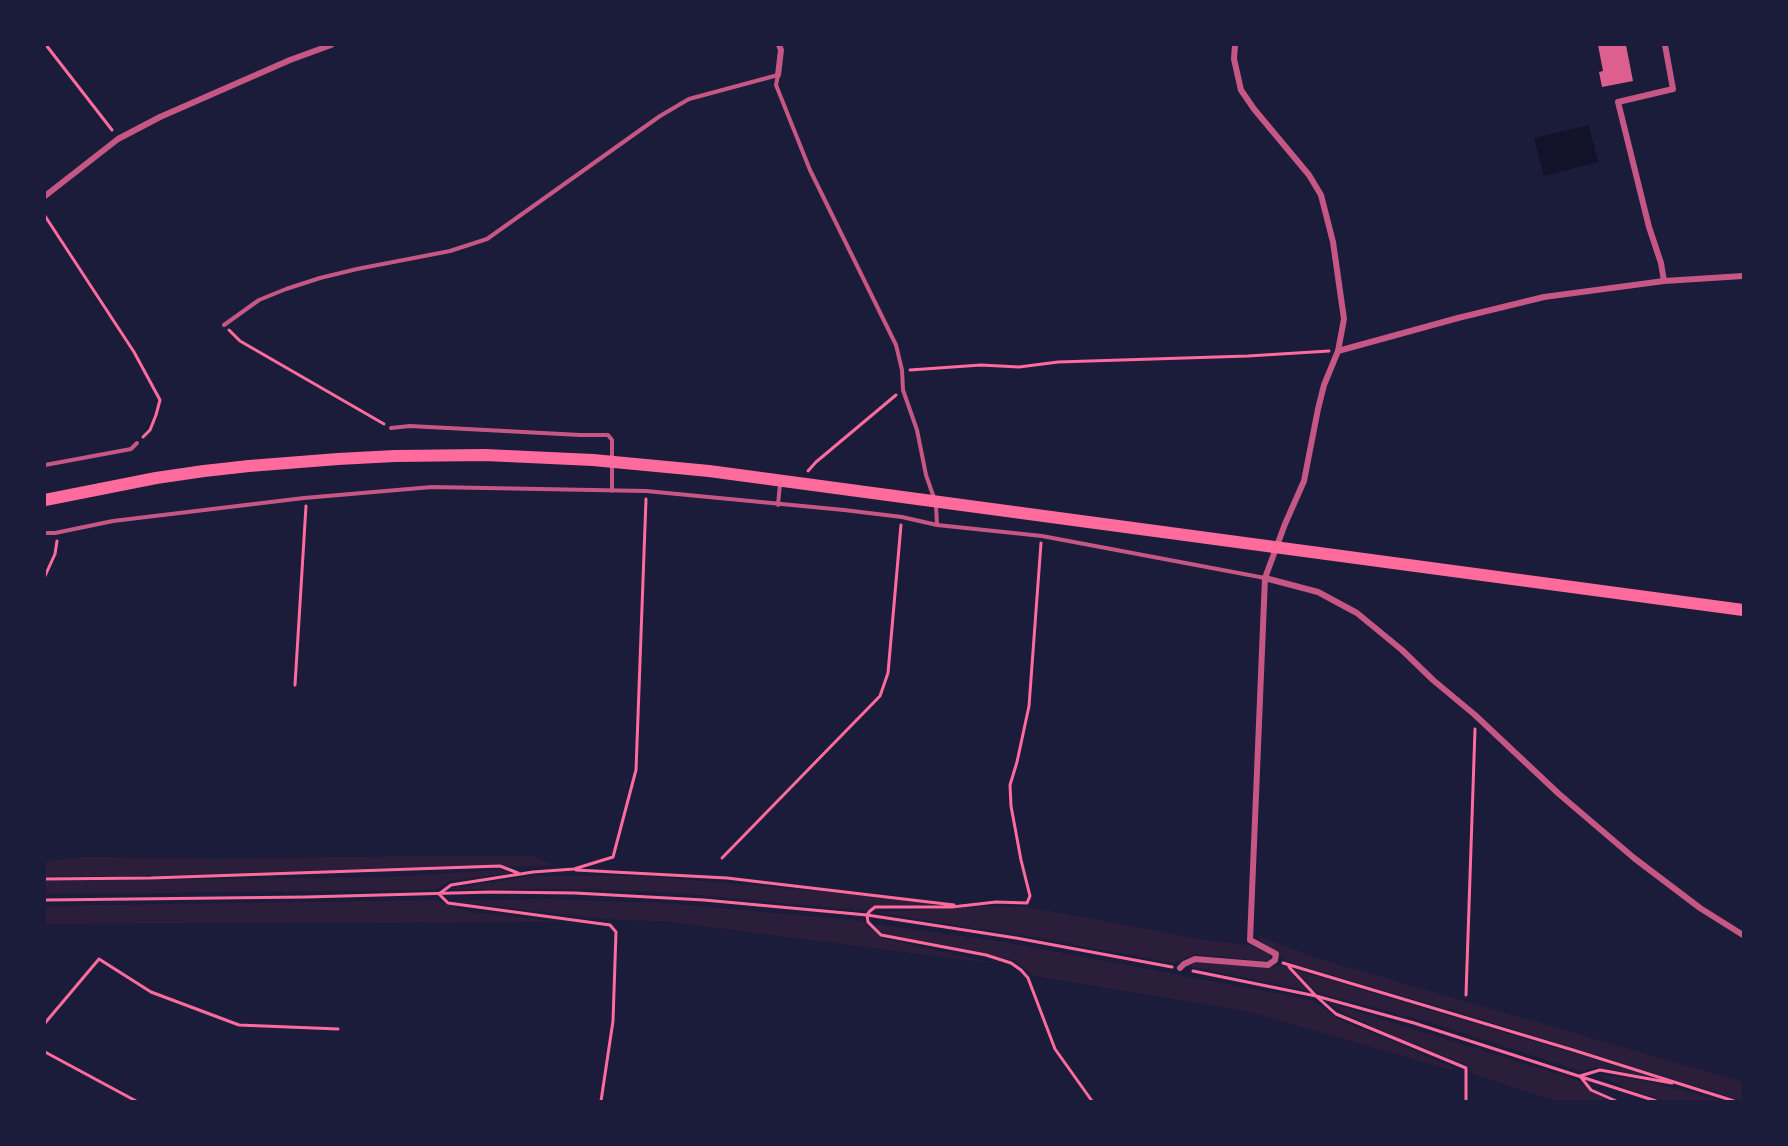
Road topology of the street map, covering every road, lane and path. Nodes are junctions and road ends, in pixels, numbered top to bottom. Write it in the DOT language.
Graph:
graph roads {
  1 [pos="46,45"];
  2 [pos="331,45"];
  3 [pos="778,45"];
  4 [pos="1235,45"];
  5 [pos="1665,45"];
  6 [pos="778,75"];
  7 [pos="118,139"];
  8 [pos="45,196"];
  9 [pos="45,216"];
  10 [pos="1743,276"];
  11 [pos="1664,280"];
  12 [pos="224,325"];
  13 [pos="1338,351"];
  14 [pos="902,370"];
  15 [pos="903,390"];
  16 [pos="391,428"];
  17 [pos="137,443"];
  18 [pos="613,461"];
  19 [pos="45,465"];
  20 [pos="781,481"];
  21 [pos="804,484"];
  22 [pos="612,490"];
  23 [pos="646,491"];
  24 [pos="304,498"];
  25 [pos="45,500"];
  26 [pos="935,501"];
  27 [pos="778,505"];
  28 [pos="902,518"];
  29 [pos="937,525"];
  30 [pos="45,533"];
  31 [pos="55,533"];
  32 [pos="1042,536"];
  33 [pos="1276,548"];
  34 [pos="45,576"];
  35 [pos="1265,578"];
  36 [pos="1743,610"];
  37 [pos="296,685"];
  38 [pos="1475,715"];
  39 [pos="722,858"];
  40 [pos="563,869"];
  41 [pos="520,874"];
  42 [pos="45,879"];
  43 [pos="439,894"];
  44 [pos="45,900"];
  45 [pos="962,906"];
  46 [pos="867,915"];
  47 [pos="1743,935"];
  48 [pos="1275,960"];
  49 [pos="1288,965"];
  50 [pos="1180,968"];
  51 [pos="1466,995"];
  52 [pos="1316,996"];
  53 [pos="45,1023"];
  54 [pos="338,1029"];
  55 [pos="45,1052"];
  56 [pos="1580,1076"];
  57 [pos="1685,1086"];
  58 [pos="136,1101"];
  59 [pos="600,1101"];
  60 [pos="1092,1101"];
  61 [pos="1466,1101"];
  62 [pos="1616,1101"];
  63 [pos="1656,1101"];
  64 [pos="1734,1101"];
  1 -- 7 [label="path"];
  2 -- 7 [label="street"];
  3 -- 6 [label="street"];
  4 -- 13 [label="street"];
  5 -- 11 [label="street"];
  6 -- 12 [label="lane"];
  6 -- 14 [label="lane"];
  7 -- 8 [label="street"];
  9 -- 17 [label="path"];
  10 -- 11 [label="street"];
  11 -- 13 [label="street"];
  12 -- 16 [label="path"];
  13 -- 14 [label="path"];
  13 -- 33 [label="street"];
  14 -- 15 [label="lane"];
  15 -- 21 [label="path"];
  15 -- 26 [label="lane"];
  16 -- 18 [label="lane"];
  17 -- 19 [label="lane"];
  18 -- 20 [label="main road"];
  18 -- 22 [label="lane"];
  18 -- 25 [label="main road"];
  20 -- 21 [label="main road"];
  20 -- 27 [label="lane"];
  21 -- 26 [label="main road"];
  22 -- 23 [label="lane"];
  22 -- 24 [label="lane"];
  23 -- 27 [label="lane"];
  23 -- 40 [label="path"];
  24 -- 31 [label="lane"];
  24 -- 37 [label="path"];
  26 -- 29 [label="lane"];
  26 -- 33 [label="main road"];
  27 -- 28 [label="lane"];
  28 -- 29 [label="lane"];
  28 -- 39 [label="path"];
  29 -- 32 [label="lane"];
  30 -- 31 [label="lane"];
  31 -- 34 [label="path"];
  32 -- 35 [label="lane"];
  32 -- 45 [label="path"];
  33 -- 35 [label="street"];
  33 -- 36 [label="main road"];
  35 -- 38 [label="street"];
  35 -- 48 [label="street"];
  38 -- 47 [label="street"];
  38 -- 51 [label="path"];
  40 -- 41 [label="path"];
  40 -- 45 [label="path"];
  41 -- 42 [label="path"];
  41 -- 43 [label="path"];
  43 -- 44 [label="path"];
  43 -- 46 [label="path"];
  43 -- 59 [label="path"];
  45 -- 46 [label="path"];
  46 -- 50 [label="path"];
  46 -- 60 [label="path"];
  48 -- 49 [label="path"];
  48 -- 50 [label="street"];
  49 -- 52 [label="path"];
  49 -- 57 [label="path"];
  50 -- 52 [label="path"];
  52 -- 56 [label="path"];
  52 -- 61 [label="path"];
  53 -- 54 [label="path"];
  55 -- 58 [label="path"];
  56 -- 57 [label="path"];
  56 -- 62 [label="path"];
  56 -- 63 [label="path"];
  57 -- 64 [label="path"];
}
